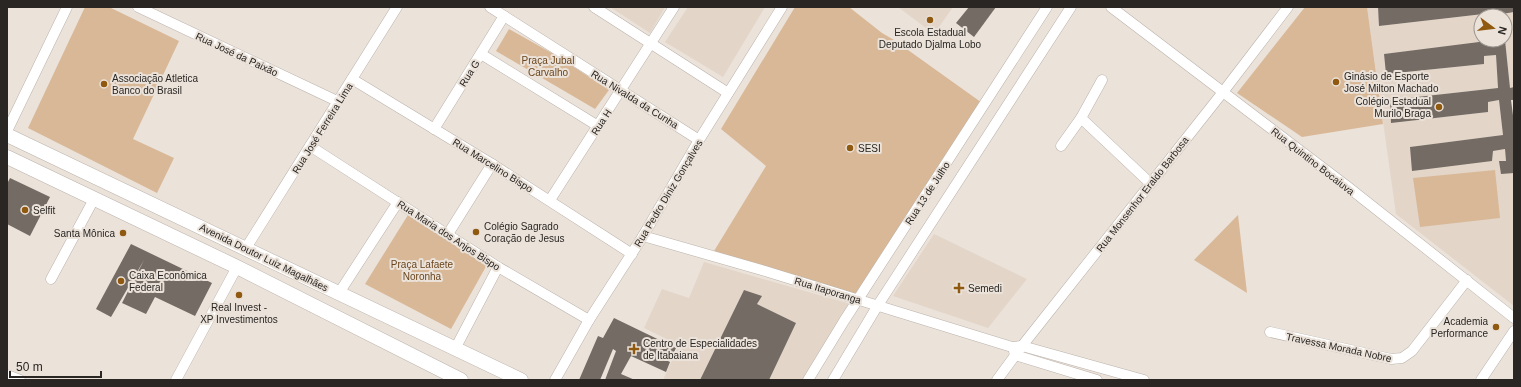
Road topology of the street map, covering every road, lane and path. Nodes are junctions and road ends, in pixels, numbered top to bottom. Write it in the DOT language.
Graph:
graph roads {
  1 [pos="67,7"];
  2 [pos="138,7"];
  3 [pos="396,7"];
  4 [pos="490,7"];
  5 [pos="594,7"];
  6 [pos="674,7"];
  7 [pos="782,7"];
  8 [pos="1048,7"];
  9 [pos="1071,7"];
  10 [pos="1111,7"];
  11 [pos="1288,7"];
  12 [pos="504,16"];
  13 [pos="652,44"];
  14 [pos="481,54"];
  15 [pos="352,79"];
  16 [pos="1102,80"];
  17 [pos="621,91"];
  18 [pos="1223,92"];
  19 [pos="728,93"];
  20 [pos="337,101"];
  21 [pos="1081,118"];
  22 [pos="598,126"];
  23 [pos="434,129"];
  24 [pos="7,132"];
  25 [pos="7,135"];
  26 [pos="699,140"];
  27 [pos="310,146"];
  28 [pos="1061,146"];
  29 [pos="7,157"];
  30 [pos="492,164"];
  31 [pos="1150,183"];
  32 [pos="94,199"];
  33 [pos="550,200"];
  34 [pos="398,202"];
  35 [pos="448,234"];
  36 [pos="643,236"];
  37 [pos="246,248"];
  38 [pos="632,254"];
  39 [pos="498,266"];
  40 [pos="237,267"];
  41 [pos="51,278"];
  42 [pos="1467,280"];
  43 [pos="339,293"];
  44 [pos="858,300"];
  45 [pos="878,305"];
  46 [pos="1514,318"];
  47 [pos="589,320"];
  48 [pos="1514,331"];
  49 [pos="1270,332"];
  50 [pos="455,349"];
  51 [pos="1016,349"];
  52 [pos="7,374"];
  53 [pos="20,380"];
  54 [pos="176,380"];
  55 [pos="461,380"];
  56 [pos="520,380"];
  57 [pos="556,380"];
  58 [pos="808,380"];
  59 [pos="833,380"];
  60 [pos="997,380"];
  61 [pos="1097,380"];
  62 [pos="1144,380"];
  63 [pos="1481,380"];
  1 -- 24 [label="street"];
  2 -- 20 [label="street, Rua José da Paixão"];
  3 -- 15 [label="street, Rua José Ferreira Lima"];
  4 -- 12 [label="street, Rua Nivalda da Cunha"];
  5 -- 13 [label="street"];
  6 -- 13 [label="street, Rua H"];
  7 -- 19 [label="street, Rua Pedro Diniz Gonçalves"];
  8 -- 44 [label="street, Rua 13 de Julho"];
  9 -- 45 [label="street, Rua 13 de Julho"];
  10 -- 18 [label="street, Rua Quintino Bocaiuva"];
  11 -- 18 [label="street, Rua Monsenhor Eraldo Barbosa"];
  12 -- 14 [label="street, Rua G"];
  12 -- 17 [label="street, Rua Nivalda da Cunha"];
  13 -- 17 [label="street, Rua H"];
  13 -- 19 [label="street"];
  14 -- 22 [label="street"];
  14 -- 23 [label="street, Rua G"];
  15 -- 20 [label="street, Rua José Ferreira Lima"];
  15 -- 23 [label="street, Rua Marcelino Bispo"];
  16 -- 21 [label="street"];
  17 -- 22 [label="street, Rua H"];
  17 -- 26 [label="street, Rua Nivalda da Cunha"];
  18 -- 31 [label="street, Rua Monsenhor Eraldo Barbosa"];
  18 -- 42 [label="street, Rua Quintino Bocaiuva"];
  19 -- 26 [label="street, Rua Pedro Diniz Gonçalves"];
  20 -- 27 [label="street, Rua José Ferreira Lima"];
  21 -- 28 [label="street"];
  21 -- 31 [label="street"];
  22 -- 33 [label="street, Rua H"];
  23 -- 30 [label="street, Rua Marcelino Bispo"];
  25 -- 37 [label="street, Avenida Doutor Luiz Magalhães"];
  26 -- 36 [label="street, Rua Pedro Diniz Gonçalves"];
  27 -- 34 [label="street, Rua Maria dos Anjos Bispo"];
  27 -- 37 [label="street, Rua José Ferreira Lima"];
  29 -- 32 [label="street, Avenida Doutor Luiz Magalhães"];
  30 -- 33 [label="street, Rua Marcelino Bispo"];
  30 -- 35 [label="street"];
  31 -- 51 [label="street, Rua Monsenhor Eraldo Barbosa"];
  32 -- 40 [label="street, Avenida Doutor Luiz Magalhães"];
  32 -- 41 [label="street"];
  33 -- 38 [label="street, Rua Marcelino Bispo"];
  34 -- 35 [label="street, Rua Maria dos Anjos Bispo"];
  34 -- 43 [label="street"];
  35 -- 39 [label="street, Rua Maria dos Anjos Bispo"];
  36 -- 38 [label="street, Rua Pedro Diniz Gonçalves"];
  36 -- 44 [label="street, Rua Itaporanga"];
  37 -- 43 [label="street, Avenida Doutor Luiz Magalhães"];
  38 -- 47 [label="street, Rua Pedro Diniz Gonçalves"];
  39 -- 47 [label="street, Rua Maria dos Anjos Bispo"];
  39 -- 50 [label="street"];
  40 -- 54 [label="street"];
  40 -- 55 [label="street, Avenida Doutor Luiz Magalhães"];
  42 -- 46 [label="street, Rua Quintino Bocaiuva"];
  42 -- 49 [label="street, Travessa Morada Nobre"];
  43 -- 50 [label="street, Avenida Doutor Luiz Magalhães"];
  44 -- 45 [label="street, Rua Itaporanga"];
  44 -- 58 [label="street, Rua 13 de Julho"];
  45 -- 51 [label="street, Rua Itaporanga"];
  45 -- 59 [label="street, Rua 13 de Julho"];
  47 -- 57 [label="street, Rua Pedro Diniz Gonçalves"];
  48 -- 63 [label="street"];
  50 -- 56 [label="street, Avenida Doutor Luiz Magalhães"];
  51 -- 60 [label="street, Rua Monsenhor Eraldo Barbosa"];
  51 -- 61 [label="street, Rua Itaporanga"];
  51 -- 62 [label="street, Rua Itaporanga"];
  52 -- 53 [label="street"];
}
